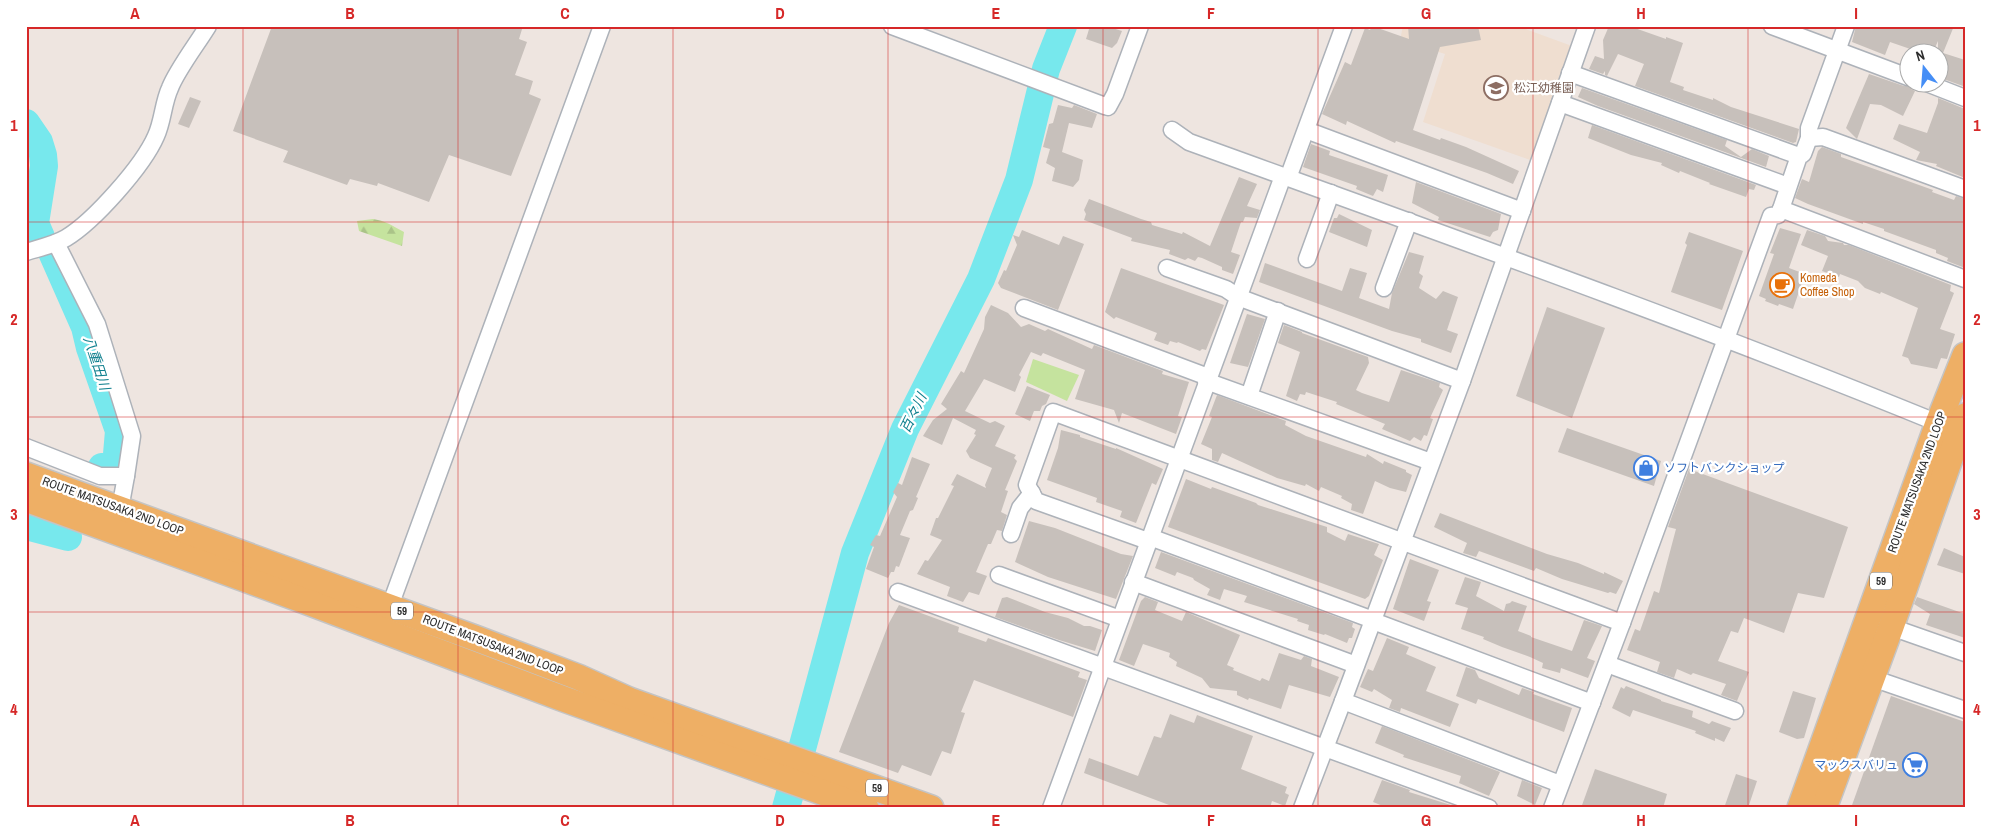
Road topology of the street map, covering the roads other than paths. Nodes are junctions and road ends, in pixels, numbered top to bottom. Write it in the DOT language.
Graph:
graph roads {
  1 [pos="208,26"];
  2 [pos="602,26"];
  3 [pos="892,26"];
  4 [pos="1140,26"];
  5 [pos="1344,26"];
  6 [pos="1587,26"];
  7 [pos="1772,26"];
  8 [pos="1846,26"];
  9 [pos="1838,50"];
  10 [pos="1570,73"];
  11 [pos="1898,73"];
  12 [pos="1948,91"];
  13 [pos="1965,98"];
  14 [pos="1560,103"];
  15 [pos="1172,130"];
  16 [pos="1314,134"];
  17 [pos="1809,138"];
  18 [pos="1799,156"];
  19 [pos="1286,177"];
  20 [pos="1788,186"];
  21 [pos="1965,189"];
  22 [pos="1331,193"];
  23 [pos="1781,209"];
  24 [pos="1522,211"];
  25 [pos="1409,221"];
  26 [pos="56,243"];
  27 [pos="26,252"];
  28 [pos="1506,257"];
  29 [pos="1307,259"];
  30 [pos="1167,268"];
  31 [pos="1965,279"];
  32 [pos="1384,288"];
  33 [pos="1238,296"];
  34 [pos="1024,308"];
  35 [pos="1278,311"];
  36 [pos="1725,340"];
  37 [pos="1965,354"];
  38 [pos="1207,379"];
  39 [pos="1462,381"];
  40 [pos="1248,396"];
  41 [pos="1965,416"];
  42 [pos="1938,423"];
  43 [pos="26,447"];
  44 [pos="1178,458"];
  45 [pos="1431,462"];
  46 [pos="26,475"];
  47 [pos="126,476"];
  48 [pos="1032,493"];
  49 [pos="26,499"];
  50 [pos="120,509"];
  51 [pos="1011,534"];
  52 [pos="1149,539"];
  53 [pos="1402,542"];
  54 [pos="999,575"];
  55 [pos="1133,582"];
  56 [pos="898,592"];
  57 [pos="390,606"];
  58 [pos="1120,619"];
  59 [pos="1373,621"];
  60 [pos="1622,623"];
  61 [pos="1891,627"];
  62 [pos="1965,653"];
  63 [pos="1607,664"];
  64 [pos="1356,665"];
  65 [pos="1103,667"];
  66 [pos="1872,678"];
  67 [pos="1343,701"];
  68 [pos="1592,704"];
  69 [pos="1965,710"];
  70 [pos="1735,711"];
  71 [pos="1324,748"];
  72 [pos="773,763"];
  73 [pos="818,779"];
  74 [pos="1560,784"];
  75 [pos="1461,803"];
  76 [pos="866,808"];
  77 [pos="931,808"];
  78 [pos="1051,808"];
  79 [pos="1302,808"];
  80 [pos="1489,808"];
  81 [pos="1552,808"];
  82 [pos="1800,808"];
  83 [pos="1824,808"];
  1 -- 26 [label="street"];
  2 -- 57 [label="street"];
  3 -- 4 [label="street"];
  5 -- 19 [label="street"];
  6 -- 10 [label="street"];
  7 -- 9 [label="street"];
  8 -- 9 [label="street"];
  9 -- 11 [label="street"];
  9 -- 17 [label="street"];
  10 -- 14 [label="street"];
  10 -- 18 [label="street"];
  12 -- 13 [label="street"];
  14 -- 20 [label="street"];
  14 -- 24 [label="street"];
  15 -- 19 [label="street"];
  16 -- 24 [label="street"];
  17 -- 18 [label="street"];
  17 -- 21 [label="street"];
  18 -- 20 [label="street"];
  19 -- 22 [label="street"];
  19 -- 33 [label="street"];
  20 -- 23 [label="street"];
  22 -- 25 [label="street"];
  22 -- 29 [label="street"];
  23 -- 31 [label="street"];
  23 -- 36 [label="street"];
  24 -- 28 [label="street"];
  25 -- 28 [label="street"];
  25 -- 32 [label="street"];
  26 -- 27 [label="street"];
  26 -- 47 [label="street"];
  28 -- 36 [label="street"];
  28 -- 39 [label="street"];
  30 -- 33 [label="street"];
  33 -- 35 [label="street"];
  33 -- 38 [label="street"];
  34 -- 38 [label="street"];
  35 -- 39 [label="street"];
  35 -- 40 [label="street"];
  36 -- 42 [label="street"];
  36 -- 60 [label="street"];
  37 -- 42 [label="main road, ROUTE MATSUSAKA 2ND LOOP / 59"];
  38 -- 40 [label="street"];
  38 -- 44 [label="street"];
  39 -- 45 [label="street"];
  40 -- 45 [label="street"];
  41 -- 61 [label="main road, ROUTE MATSUSAKA 2ND LOOP / 59"];
  42 -- 82 [label="main road, ROUTE MATSUSAKA 2ND LOOP / 59"];
  43 -- 47 [label="street"];
  44 -- 48 [label="street"];
  44 -- 52 [label="street"];
  44 -- 53 [label="street"];
  45 -- 53 [label="street"];
  46 -- 50 [label="main road, ROUTE MATSUSAKA 2ND LOOP / 59"];
  47 -- 50 [label="street"];
  48 -- 51 [label="street"];
  48 -- 52 [label="street"];
  49 -- 72 [label="main road, ROUTE MATSUSAKA 2ND LOOP / 59"];
  50 -- 57 [label="main road, ROUTE MATSUSAKA 2ND LOOP / 59"];
  52 -- 55 [label="street"];
  52 -- 59 [label="street"];
  53 -- 59 [label="street"];
  53 -- 60 [label="street"];
  54 -- 58 [label="street"];
  55 -- 58 [label="street"];
  55 -- 64 [label="street"];
  56 -- 65 [label="street"];
  57 -- 72 [label="main road, ROUTE MATSUSAKA 2ND LOOP / 59"];
  58 -- 65 [label="street"];
  59 -- 64 [label="street"];
  59 -- 68 [label="street"];
  60 -- 63 [label="street"];
  61 -- 62 [label="street"];
  61 -- 66 [label="main road, ROUTE MATSUSAKA 2ND LOOP / 59"];
  63 -- 68 [label="street"];
  63 -- 70 [label="street"];
  64 -- 67 [label="street"];
  65 -- 71 [label="street"];
  65 -- 78 [label="street"];
  66 -- 69 [label="street"];
  66 -- 83 [label="main road, ROUTE MATSUSAKA 2ND LOOP / 59"];
  67 -- 71 [label="street"];
  67 -- 74 [label="street"];
  68 -- 74 [label="street"];
  71 -- 75 [label="street"];
  71 -- 79 [label="street"];
  72 -- 73 [label="main road, ROUTE MATSUSAKA 2ND LOOP / 59"];
  73 -- 76 [label="main road, ROUTE MATSUSAKA 2ND LOOP / 59"];
  73 -- 77 [label="main road, ROUTE MATSUSAKA 2ND LOOP / 59"];
  74 -- 81 [label="street"];
  75 -- 80 [label="street"];
}
